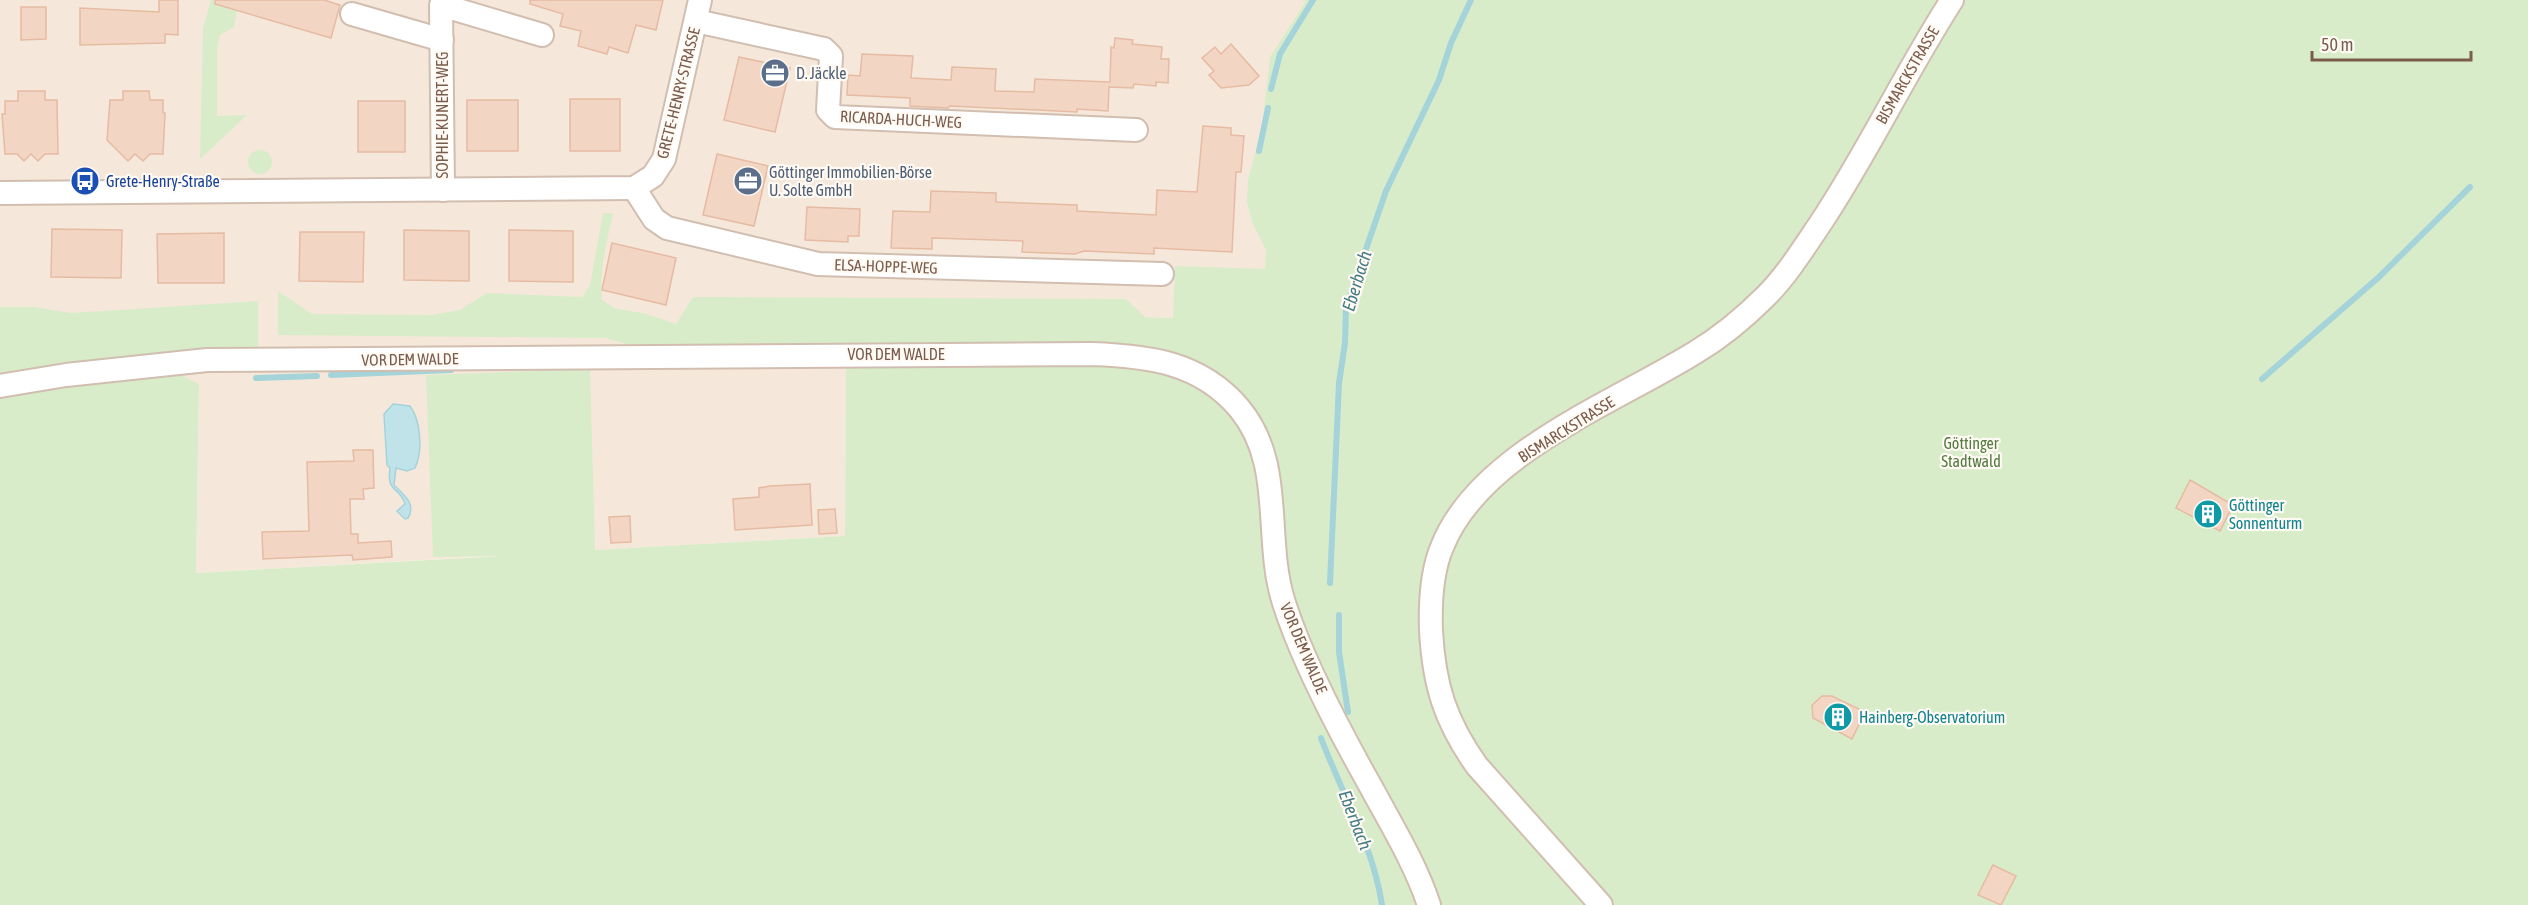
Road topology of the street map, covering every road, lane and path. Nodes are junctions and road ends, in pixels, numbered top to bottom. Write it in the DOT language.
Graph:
graph roads {
  1 [pos="1953,0"];
  2 [pos="433,2"];
  3 [pos="698,10"];
  4 [pos="352,14"];
  5 [pos="542,35"];
  6 [pos="442,40"];
  7 [pos="1136,130"];
  8 [pos="634,188"];
  9 [pos="443,190"];
  10 [pos="0,193"];
  11 [pos="1162,274"];
  12 [pos="0,386"];
  13 [pos="1429,905"];
  14 [pos="1602,905"];
  1 -- 14 [label="street, BISMARCKSTRASSE"];
  2 -- 5 [label="street, SOPHIE-KUNERT-WEG"];
  2 -- 6 [label="street, SOPHIE-KUNERT-WEG"];
  3 -- 7 [label="street, RICARDA-HUCH-WEG"];
  3 -- 8 [label="street, GRETE-HENRY-STRASSE"];
  4 -- 6 [label="street, SOPHIE-KUNERT-WEG"];
  6 -- 9 [label="street, SOPHIE-KUNERT-WEG"];
  8 -- 9 [label="street"];
  8 -- 11 [label="street, ELSA-HOPPE-WEG"];
  9 -- 10 [label="street"];
  12 -- 13 [label="street, VOR DEM WALDE"];
}
